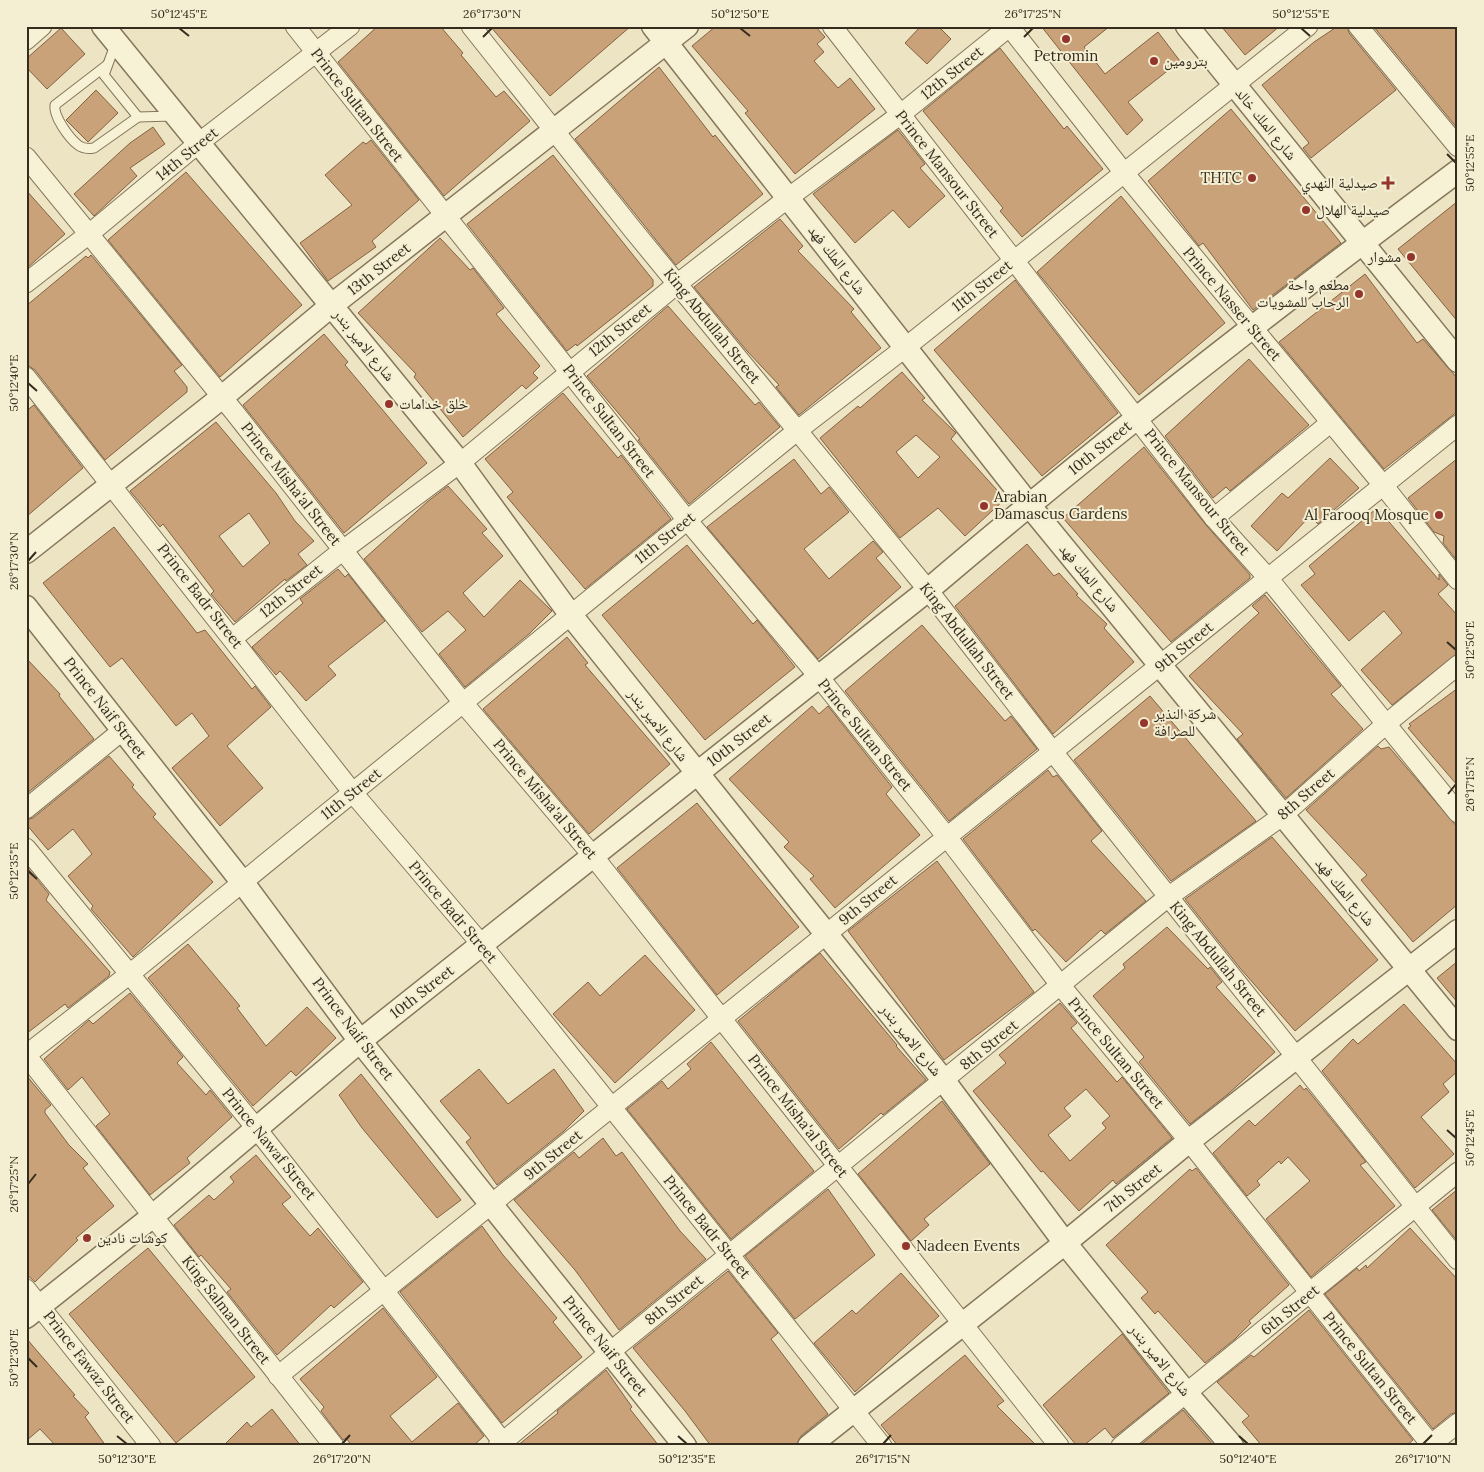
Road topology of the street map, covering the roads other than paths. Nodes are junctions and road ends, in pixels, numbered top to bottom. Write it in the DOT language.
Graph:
graph roads {
  1 [pos="42,26"];
  2 [pos="295,26"];
  3 [pos="350,26"];
  4 [pos="470,26"];
  5 [pos="687,26"];
  6 [pos="832,26"];
  7 [pos="1188,26"];
  8 [pos="1308,26"];
  9 [pos="1358,26"];
  10 [pos="1010,27"];
  11 [pos="110,34"];
  12 [pos="660,34"];
  13 [pos="26,40"];
  14 [pos="316,54"];
  15 [pos="107,65"];
  16 [pos="1235,86"];
  17 [pos="901,114"];
  18 [pos="178,116"];
  19 [pos="138,117"];
  20 [pos="555,130"];
  21 [pos="200,142"];
  22 [pos="1458,147"];
  23 [pos="26,157"];
  24 [pos="1458,171"];
  25 [pos="1125,174"];
  26 [pos="788,198"];
  27 [pos="446,217"];
  28 [pos="89,234"];
  29 [pos="1362,242"];
  30 [pos="1014,260"];
  31 [pos="26,283"];
  32 [pos="678,284"];
  33 [pos="332,305"];
  34 [pos="1251,326"];
  35 [pos="906,347"];
  36 [pos="1458,361"];
  37 [pos="569,371"];
  38 [pos="26,377"];
  39 [pos="221,398"];
  40 [pos="1137,417"];
  41 [pos="1330,423"];
  42 [pos="1458,425"];
  43 [pos="798,430"];
  44 [pos="460,463"];
  45 [pos="111,485"];
  46 [pos="1383,485"];
  47 [pos="1029,505"];
  48 [pos="1214,518"];
  49 [pos="687,520"];
  50 [pos="343,550"];
  51 [pos="26,552"];
  52 [pos="1268,578"];
  53 [pos="1458,580"];
  54 [pos="928,590"];
  55 [pos="26,607"];
  56 [pos="570,614"];
  57 [pos="233,638"];
  58 [pos="1458,665"];
  59 [pos="1162,666"];
  60 [pos="819,677"];
  61 [pos="464,704"];
  62 [pos="1386,724"];
  63 [pos="123,730"];
  64 [pos="1053,752"];
  65 [pos="697,774"];
  66 [pos="353,793"];
  67 [pos="26,809"];
  68 [pos="1458,813"];
  69 [pos="1282,816"];
  70 [pos="947,837"];
  71 [pos="26,848"];
  72 [pos="593,856"];
  73 [pos="243,882"];
  74 [pos="1168,897"];
  75 [pos="1458,931"];
  76 [pos="826,934"];
  77 [pos="482,945"];
  78 [pos="1410,970"];
  79 [pos="131,973"];
  80 [pos="1061,986"];
  81 [pos="722,1019"];
  82 [pos="1458,1029"];
  83 [pos="360,1041"];
  84 [pos="26,1055"];
  85 [pos="1297,1057"];
  86 [pos="944,1081"];
  87 [pos="612,1108"];
  88 [pos="256,1128"];
  89 [pos="1189,1141"];
  90 [pos="839,1167"];
  91 [pos="1458,1172"];
  92 [pos="492,1205"];
  93 [pos="1415,1206"];
  94 [pos="153,1216"];
  95 [pos="1065,1244"];
  96 [pos="729,1255"];
  97 [pos="1458,1260"];
  98 [pos="385,1291"];
  99 [pos="1310,1294"];
  100 [pos="31,1304"];
  101 [pos="963,1324"];
  102 [pos="610,1352"];
  103 [pos="278,1376"];
  104 [pos="1187,1394"];
  105 [pos="853,1410"];
  106 [pos="1458,1423"];
  107 [pos="502,1445"];
  108 [pos="1431,1445"];
  109 [pos="151,1446"];
  110 [pos="334,1446"];
  111 [pos="685,1446"];
  112 [pos="809,1446"];
  113 [pos="882,1446"];
  114 [pos="1059,1446"];
  115 [pos="1122,1446"];
  116 [pos="1232,1446"];
  1 -- 13 [label="street"];
  2 -- 14 [label="street, Prince Sultan Street"];
  3 -- 14 [label="street, 14th Street"];
  4 -- 20 [label="street, King Abdullah Street"];
  5 -- 12 [label="street, 13th Street"];
  6 -- 17 [label="street, Prince Mansour Street"];
  7 -- 16 [label="street, شارع الملك خالد"];
  8 -- 16 [label="street, 11th Street"];
  9 -- 22 [label="street"];
  10 -- 17 [label="street, 12th Street"];
  10 -- 25 [label="street, Prince Nasser Street"];
  11 -- 15 [label="lane"];
  11 -- 18 [label="street, شارع الامير بندر"];
  12 -- 20 [label="street, 13th Street"];
  12 -- 26 [label="street, شارع الملك فهد"];
  14 -- 21 [label="street, 14th Street"];
  14 -- 27 [label="street, Prince Sultan Street"];
  15 -- 19 [label="lane"];
  15 -- 19 [label="lane"];
  16 -- 25 [label="street, 11th Street"];
  16 -- 29 [label="street, شارع الملك خالد"];
  17 -- 26 [label="street, 12th Street"];
  17 -- 30 [label="street, Prince Mansour Street"];
  18 -- 19 [label="lane"];
  18 -- 21 [label="street, شارع الامير بندر"];
  20 -- 27 [label="street, 13th Street"];
  20 -- 32 [label="street, King Abdullah Street"];
  21 -- 28 [label="street, 14th Street"];
  21 -- 33 [label="street, شارع الامير بندر"];
  23 -- 28 [label="street, Prince Misha'al Street"];
  24 -- 29 [label="street, 10th Street"];
  25 -- 30 [label="street, 11th Street"];
  25 -- 34 [label="street, Prince Nasser Street"];
  26 -- 32 [label="street, 12th Street"];
  26 -- 35 [label="street, شارع الملك فهد"];
  27 -- 33 [label="street, 13th Street"];
  27 -- 37 [label="street, Prince Sultan Street"];
  28 -- 31 [label="street, 14th Street"];
  28 -- 39 [label="street, Prince Misha'al Street"];
  29 -- 34 [label="street, 10th Street"];
  29 -- 36 [label="street, شارع الملك خالد"];
  30 -- 35 [label="street, 11th Street"];
  30 -- 40 [label="street, Prince Mansour Street"];
  32 -- 37 [label="street, 12th Street"];
  32 -- 43 [label="street, King Abdullah Street"];
  33 -- 39 [label="street, 13th Street"];
  33 -- 44 [label="street, شارع الامير بندر"];
  34 -- 40 [label="street, 10th Street"];
  34 -- 41 [label="street, Prince Nasser Street"];
  35 -- 43 [label="street, 11th Street"];
  35 -- 47 [label="street, شارع الملك فهد"];
  37 -- 44 [label="street, 12th Street"];
  37 -- 49 [label="street, Prince Sultan Street"];
  38 -- 45 [label="street, Prince Badr Street"];
  39 -- 45 [label="street, 13th Street"];
  39 -- 50 [label="street, Prince Misha'al Street"];
  40 -- 47 [label="street, 10th Street"];
  40 -- 48 [label="street, Prince Mansour Street"];
  41 -- 46 [label="street, Prince Nasser Street"];
  41 -- 48 [label="street"];
  42 -- 46 [label="street, 9th Street"];
  43 -- 49 [label="street, 11th Street"];
  43 -- 54 [label="street, King Abdullah Street"];
  44 -- 50 [label="street, 12th Street"];
  44 -- 56 [label="street, شارع الامير بندر"];
  45 -- 51 [label="street, 13th Street"];
  45 -- 57 [label="street, Prince Badr Street"];
  46 -- 52 [label="street, 9th Street"];
  46 -- 53 [label="street, Prince Nasser Street"];
  47 -- 54 [label="street, 10th Street"];
  47 -- 59 [label="street, شارع الملك فهد"];
  48 -- 52 [label="street, Prince Mansour Street"];
  49 -- 56 [label="street, 11th Street"];
  49 -- 60 [label="street, Prince Sultan Street"];
  50 -- 57 [label="street, 12th Street"];
  50 -- 61 [label="street, Prince Misha'al Street"];
  52 -- 59 [label="street, 9th Street"];
  52 -- 62 [label="street, Prince Mansour Street"];
  54 -- 60 [label="street, 10th Street"];
  54 -- 64 [label="street, King Abdullah Street"];
  55 -- 63 [label="street, Prince Naif Street"];
  56 -- 61 [label="street, 11th Street"];
  56 -- 65 [label="street, شارع الامير بندر"];
  57 -- 66 [label="street, Prince Badr Street"];
  58 -- 62 [label="street, 8th Street"];
  59 -- 64 [label="street, 9th Street"];
  59 -- 69 [label="street, شارع الملك فهد"];
  60 -- 65 [label="street, 10th Street"];
  60 -- 70 [label="street, Prince Sultan Street"];
  61 -- 66 [label="street, 11th Street"];
  61 -- 72 [label="street, Prince Misha'al Street"];
  62 -- 68 [label="street, Prince Mansour Street"];
  62 -- 69 [label="street, 8th Street"];
  63 -- 67 [label="street"];
  63 -- 73 [label="street, Prince Naif Street"];
  64 -- 70 [label="street, 9th Street"];
  64 -- 74 [label="street, King Abdullah Street"];
  65 -- 72 [label="street, 10th Street"];
  65 -- 76 [label="street, شارع الامير بندر"];
  66 -- 73 [label="street, 11th Street"];
  66 -- 77 [label="street, Prince Badr Street"];
  69 -- 74 [label="street, 8th Street"];
  69 -- 78 [label="street, شارع الملك فهد"];
  70 -- 76 [label="street, 9th Street"];
  70 -- 80 [label="street, Prince Sultan Street"];
  71 -- 79 [label="street, Prince Nawaf Street"];
  72 -- 77 [label="street, 10th Street"];
  72 -- 81 [label="street, Prince Misha'al Street"];
  73 -- 79 [label="street, 11th Street"];
  73 -- 83 [label="street, Prince Naif Street"];
  74 -- 80 [label="street, 8th Street"];
  74 -- 85 [label="street, King Abdullah Street"];
  75 -- 78 [label="street, 7th Street"];
  76 -- 81 [label="street, 9th Street"];
  76 -- 86 [label="street, شارع الامير بندر"];
  77 -- 83 [label="street, 10th Street"];
  77 -- 87 [label="street, Prince Badr Street"];
  78 -- 82 [label="street, شارع الملك فهد"];
  78 -- 85 [label="street, 7th Street"];
  79 -- 84 [label="street, 11th Street"];
  79 -- 88 [label="street, Prince Nawaf Street"];
  80 -- 86 [label="street, 8th Street"];
  80 -- 89 [label="street, Prince Sultan Street"];
  81 -- 87 [label="street, 9th Street"];
  81 -- 90 [label="street, Prince Misha'al Street"];
  83 -- 88 [label="street, 10th Street"];
  83 -- 92 [label="street, Prince Naif Street"];
  84 -- 94 [label="street, King Salman Street"];
  85 -- 89 [label="street, 7th Street"];
  85 -- 93 [label="street, King Abdullah Street"];
  86 -- 90 [label="street, 8th Street"];
  86 -- 95 [label="street, شارع الامير بندر"];
  87 -- 92 [label="street, 9th Street"];
  87 -- 96 [label="street, Prince Badr Street"];
  88 -- 94 [label="street, 10th Street"];
  88 -- 98 [label="street, Prince Nawaf Street"];
  89 -- 95 [label="street, 7th Street"];
  89 -- 99 [label="street, Prince Sultan Street"];
  90 -- 96 [label="street, 8th Street"];
  90 -- 101 [label="street, Prince Misha'al Street"];
  91 -- 93 [label="street, 6th Street"];
  92 -- 98 [label="street, 9th Street"];
  92 -- 102 [label="street, Prince Naif Street"];
  93 -- 97 [label="street, King Abdullah Street"];
  93 -- 99 [label="street, 6th Street"];
  94 -- 100 [label="street, 10th Street"];
  94 -- 103 [label="street, King Salman Street"];
  95 -- 101 [label="street, 7th Street"];
  95 -- 104 [label="street, شارع الامير بندر"];
  96 -- 102 [label="street, 8th Street"];
  96 -- 105 [label="street, Prince Badr Street"];
  98 -- 103 [label="street, 9th Street"];
  98 -- 107 [label="street, Prince Nawaf Street"];
  99 -- 104 [label="street, 6th Street"];
  99 -- 108 [label="street, Prince Sultan Street"];
  100 -- 109 [label="street, Prince Fawaz Street"];
  101 -- 105 [label="street, 7th Street"];
  101 -- 114 [label="street, Prince Misha'al Street"];
  102 -- 107 [label="street, 8th Street"];
  102 -- 111 [label="street, Prince Naif Street"];
  103 -- 110 [label="street, King Salman Street"];
  104 -- 115 [label="street, 6th Street"];
  104 -- 116 [label="street, شارع الامير بندر"];
  105 -- 112 [label="street, 7th Street"];
  105 -- 113 [label="street, Prince Badr Street"];
  106 -- 108 [label="street"];
}
